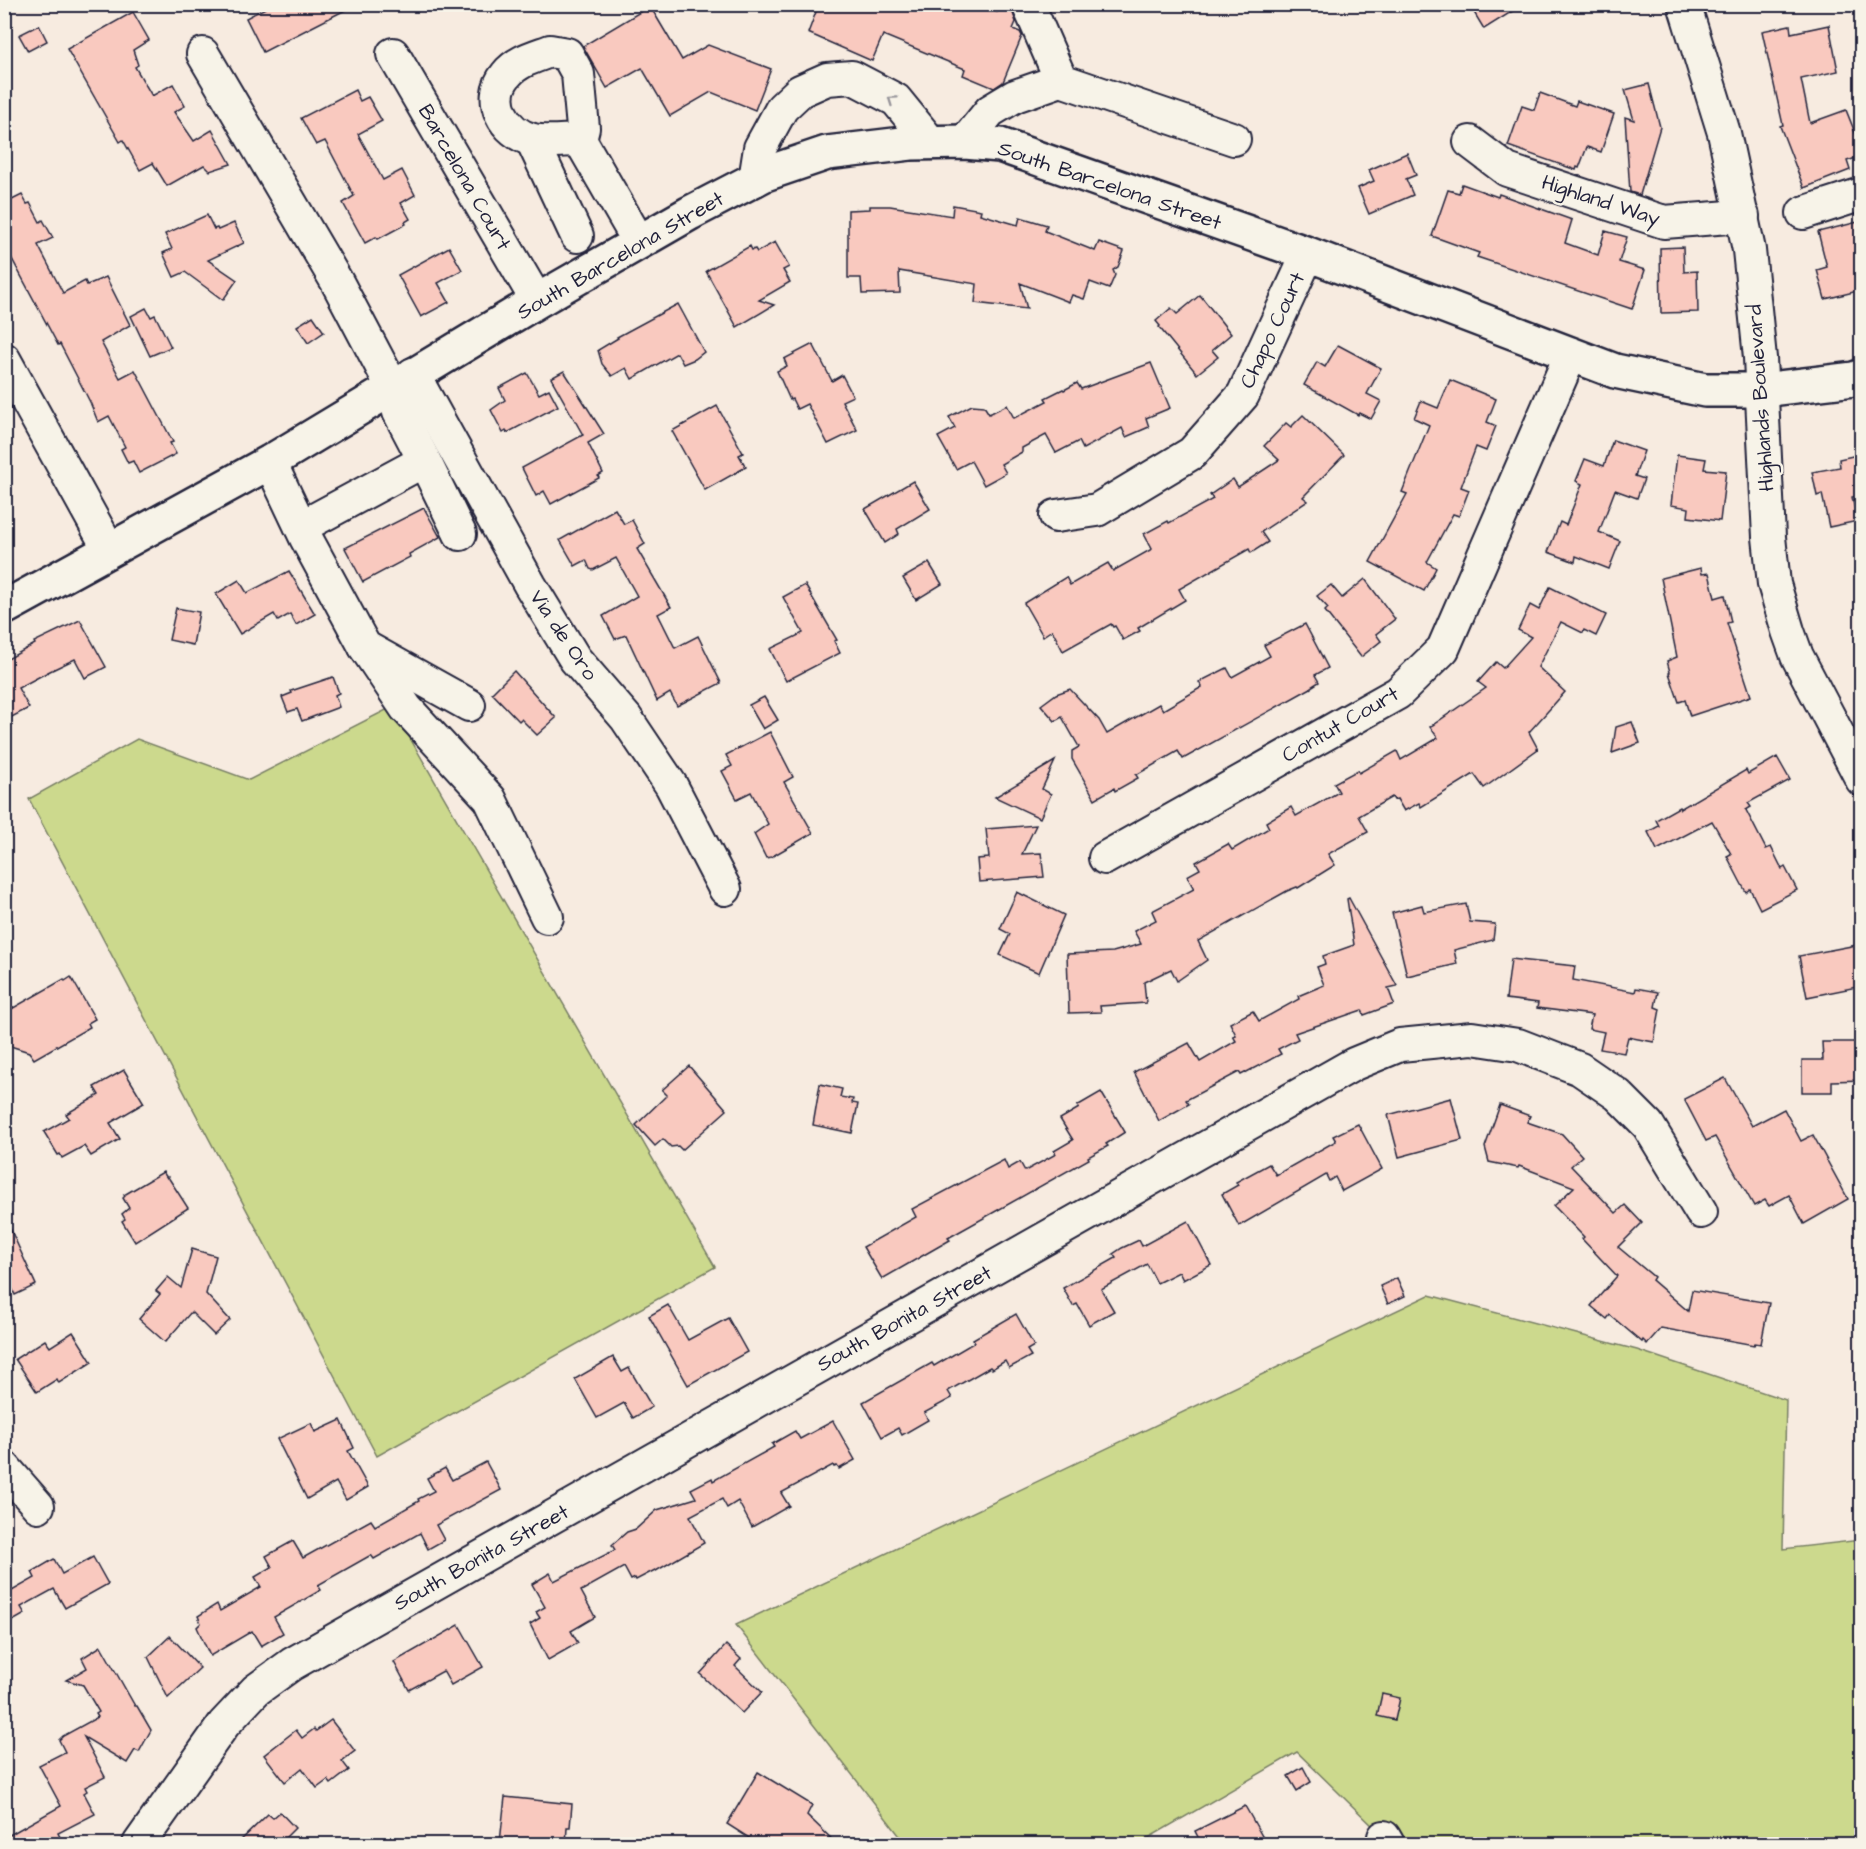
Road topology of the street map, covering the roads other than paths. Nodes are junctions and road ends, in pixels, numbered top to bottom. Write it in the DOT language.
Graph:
graph roads {
  1 [pos="1028,4"];
  2 [pos="1684,4"];
  3 [pos="203,54"];
  4 [pos="393,54"];
  5 [pos="1061,81"];
  6 [pos="532,140"];
  7 [pos="580,140"];
  8 [pos="1234,140"];
  9 [pos="931,142"];
  10 [pos="965,142"];
  11 [pos="1470,142"];
  12 [pos="755,180"];
  13 [pos="1862,194"];
  14 [pos="1803,213"];
  15 [pos="1743,216"];
  16 [pos="577,236"];
  17 [pos="639,242"];
  18 [pos="1308,254"];
  19 [pos="537,301"];
  20 [pos="1571,354"];
  21 [pos="4,359"];
  22 [pos="1862,376"];
  23 [pos="403,381"];
  24 [pos="1762,390"];
  25 [pos="423,458"];
  26 [pos="270,462"];
  27 [pos="1056,516"];
  28 [pos="301,526"];
  29 [pos="460,534"];
  30 [pos="109,549"];
  31 [pos="4,608"];
  32 [pos="365,647"];
  33 [pos="469,705"];
  34 [pos="1862,780"];
  35 [pos="1105,858"];
  36 [pos="725,889"];
  37 [pos="548,917"];
  38 [pos="1701,1212"];
  39 [pos="4,1467"];
  40 [pos="38,1506"];
  41 [pos="139,1845"];
  1 -- 5 [label="street"];
  2 -- 15 [label="street, Highlands Boulevard"];
  3 -- 23 [label="street"];
  4 -- 19 [label="street, Barcelona Court"];
  5 -- 8 [label="street"];
  5 -- 10 [label="street"];
  6 -- 7 [label="street"];
  6 -- 7 [label="street"];
  6 -- 16 [label="street"];
  7 -- 17 [label="street"];
  9 -- 10 [label="main road, South Barcelona Street"];
  9 -- 12 [label="main road, South Barcelona Street"];
  9 -- 12 [label="street, one-way"];
  10 -- 18 [label="main road, South Barcelona Street"];
  11 -- 15 [label="street, Highland Way"];
  12 -- 17 [label="main road, South Barcelona Street"];
  13 -- 14 [label="street"];
  15 -- 24 [label="street, Highlands Boulevard"];
  17 -- 19 [label="main road, South Barcelona Street"];
  18 -- 20 [label="main road, South Barcelona Street"];
  18 -- 27 [label="street, Chapo Court"];
  19 -- 23 [label="main road, South Barcelona Street"];
  20 -- 24 [label="main road, South Barcelona Street"];
  20 -- 35 [label="street, Contut Court"];
  21 -- 30 [label="street"];
  22 -- 24 [label="main road, South Barcelona Street"];
  23 -- 25 [label="street"];
  23 -- 26 [label="main road, South Barcelona Street"];
  23 -- 36 [label="street, Via de Oro"];
  24 -- 34 [label="street, Highlands Boulevard"];
  25 -- 28 [label="street"];
  25 -- 29 [label="street"];
  26 -- 28 [label="street"];
  26 -- 30 [label="main road, South Barcelona Street"];
  28 -- 32 [label="street"];
  30 -- 31 [label="main road, South Barcelona Street"];
  32 -- 33 [label="street"];
  32 -- 37 [label="street"];
  38 -- 41 [label="street, South Bonita Street"];
  39 -- 40 [label="street"];
}
